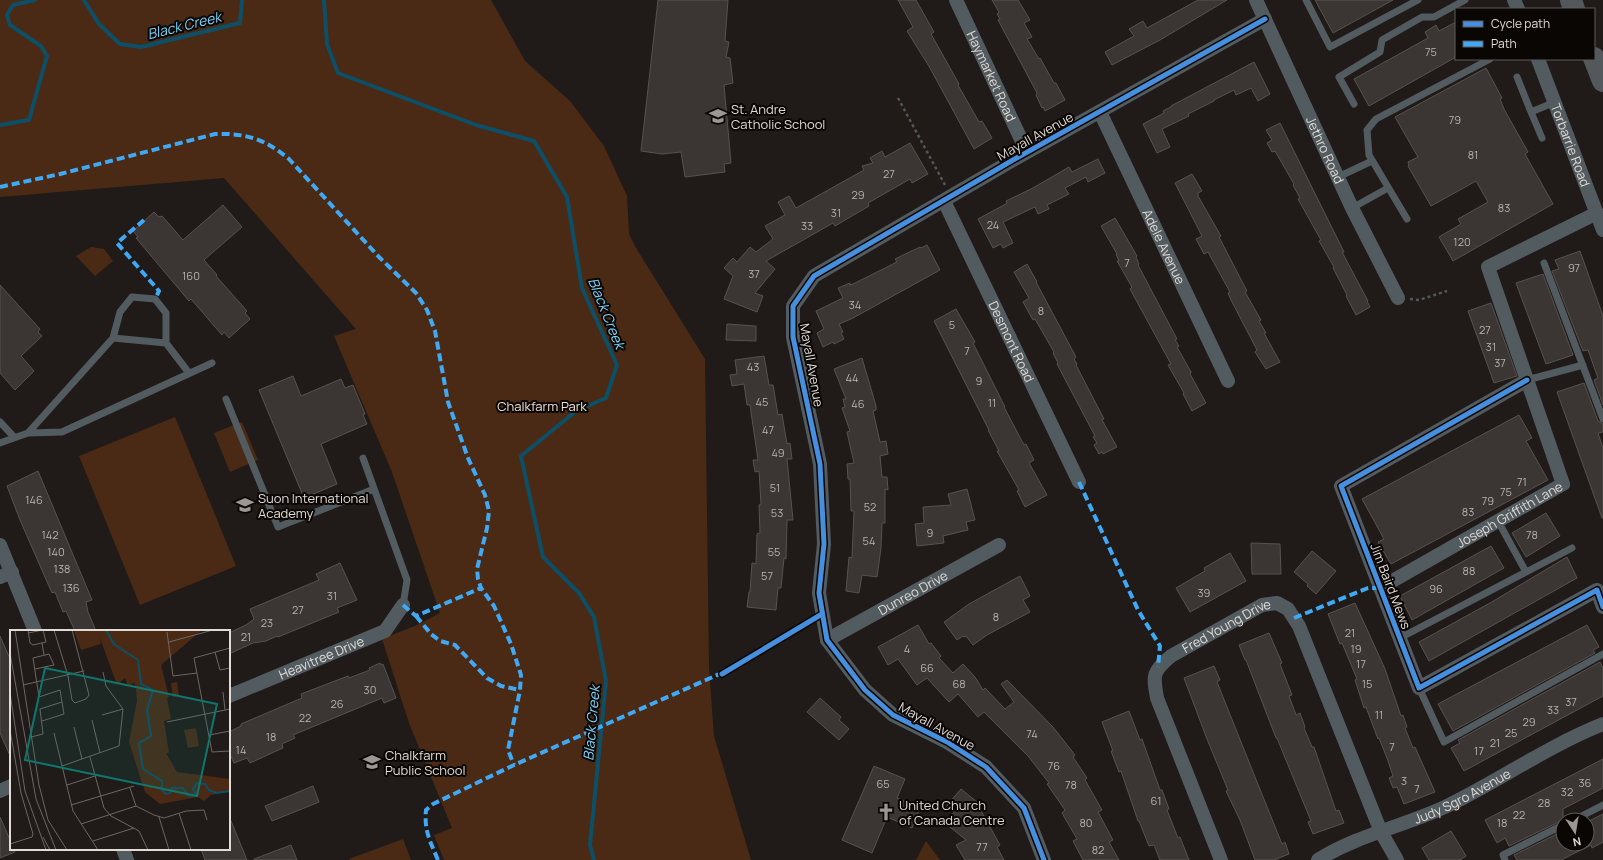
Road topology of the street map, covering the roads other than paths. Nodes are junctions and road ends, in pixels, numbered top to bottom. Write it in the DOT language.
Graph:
graph roads {
  1 [pos="956,0"];
  2 [pos="1256,0"];
  3 [pos="1306,0"];
  4 [pos="1418,0"];
  5 [pos="1465,0"];
  6 [pos="1265,19"];
  7 [pos="1488,60"];
  8 [pos="1538,60"];
  9 [pos="1595,60"];
  10 [pos="1517,77"];
  11 [pos="1603,80"];
  12 [pos="1555,102"];
  13 [pos="1354,104"];
  14 [pos="1100,112"];
  15 [pos="1531,112"];
  16 [pos="1542,138"];
  17 [pos="1027,152"];
  18 [pos="1372,161"];
  19 [pos="1338,177"];
  20 [pos="1388,188"];
  21 [pos="948,199"];
  22 [pos="1352,208"];
  23 [pos="1597,213"];
  24 [pos="1407,219"];
  25 [pos="1603,230"];
  26 [pos="1544,263"];
  27 [pos="1398,298"];
  28 [pos="113,338"];
  29 [pos="166,344"];
  30 [pos="212,363"];
  31 [pos="1583,365"];
  32 [pos="189,373"];
  33 [pos="1527,380"];
  34 [pos="1228,382"];
  35 [pos="226,399"];
  36 [pos="1603,419"];
  37 [pos="0,422"];
  38 [pos="28,433"];
  39 [pos="14,437"];
  40 [pos="0,443"];
  41 [pos="363,458"];
  42 [pos="1078,482"];
  43 [pos="374,489"];
  44 [pos="1498,521"];
  45 [pos="998,545"];
  46 [pos="0,546"];
  47 [pos="1572,548"];
  48 [pos="1526,572"];
  49 [pos="6,574"];
  50 [pos="1380,588"];
  51 [pos="403,605"];
  52 [pos="1603,607"];
  53 [pos="35,630"];
  54 [pos="1400,638"];
  55 [pos="827,640"];
  56 [pos="1603,654"];
  57 [pos="1419,688"];
  58 [pos="230,696"];
  59 [pos="1603,724"];
  60 [pos="10,786"];
  61 [pos="0,791"];
  62 [pos="1603,806"];
  63 [pos="1591,812"];
  64 [pos="1555,829"];
  65 [pos="1381,832"];
  66 [pos="123,850"];
  67 [pos="127,860"];
  68 [pos="1044,860"];
  69 [pos="1221,860"];
  70 [pos="1318,860"];
  71 [pos="1397,860"];
  72 [pos="1505,860"];
  1 -- 17 [label="street, Haymarket Road"];
  2 -- 6 [label="street, Jethro Road"];
  3 -- 4 [label="lane"];
  5 -- 13 [label="lane"];
  6 -- 14 [label="street, Mayall Avenue"];
  6 -- 19 [label="street, Jethro Road"];
  7 -- 18 [label="lane"];
  8 -- 12 [label="street, Torbarrie Road"];
  9 -- 11 [label="highway"];
  10 -- 15 [label="lane"];
  12 -- 15 [label="lane"];
  12 -- 23 [label="street, Torbarrie Road"];
  14 -- 17 [label="street, Mayall Avenue"];
  14 -- 34 [label="street, Adele Avenue"];
  15 -- 16 [label="lane"];
  17 -- 21 [label="street, Mayall Avenue"];
  18 -- 19 [label="lane"];
  18 -- 20 [label="lane"];
  19 -- 22 [label="street, Jethro Road"];
  20 -- 22 [label="lane"];
  20 -- 24 [label="lane"];
  21 -- 42 [label="street, Desmont Road"];
  21 -- 55 [label="street, Mayall Avenue"];
  22 -- 27 [label="street, Jethro Road"];
  23 -- 25 [label="street, Torbarrie Road"];
  23 -- 33 [label="street, Joseph Griffith Lane"];
  26 -- 31 [label="lane"];
  28 -- 29 [label="lane"];
  28 -- 29 [label="lane"];
  28 -- 38 [label="lane"];
  29 -- 32 [label="lane"];
  30 -- 32 [label="lane"];
  31 -- 33 [label="lane"];
  31 -- 36 [label="lane"];
  32 -- 38 [label="lane"];
  33 -- 44 [label="street, Joseph Griffith Lane"];
  33 -- 50 [label="street, Jim Baird Mews"];
  35 -- 43 [label="lane"];
  37 -- 39 [label="lane"];
  38 -- 39 [label="lane"];
  39 -- 40 [label="lane"];
  41 -- 43 [label="lane"];
  43 -- 51 [label="lane"];
  44 -- 48 [label="lane"];
  44 -- 50 [label="street, Joseph Griffith Lane"];
  45 -- 55 [label="street, Dunreo Drive"];
  46 -- 49 [label="street"];
  47 -- 48 [label="lane"];
  48 -- 54 [label="lane"];
  49 -- 53 [label="street"];
  50 -- 54 [label="street, Jim Baird Mews"];
  51 -- 58 [label="street, Heavitree Drive"];
  52 -- 57 [label="street"];
  54 -- 57 [label="street, Jim Baird Mews"];
  55 -- 68 [label="street, Mayall Avenue"];
  56 -- 57 [label="lane"];
  59 -- 65 [label="street, Judy Sgro Avenue"];
  60 -- 61 [label="street"];
  62 -- 63 [label="lane"];
  64 -- 72 [label="lane"];
  65 -- 69 [label="street, Fred Young Drive"];
  65 -- 70 [label="street, Judy Sgro Avenue"];
  65 -- 71 [label="street, Fred Young Drive"];
  66 -- 67 [label="street"];
}
